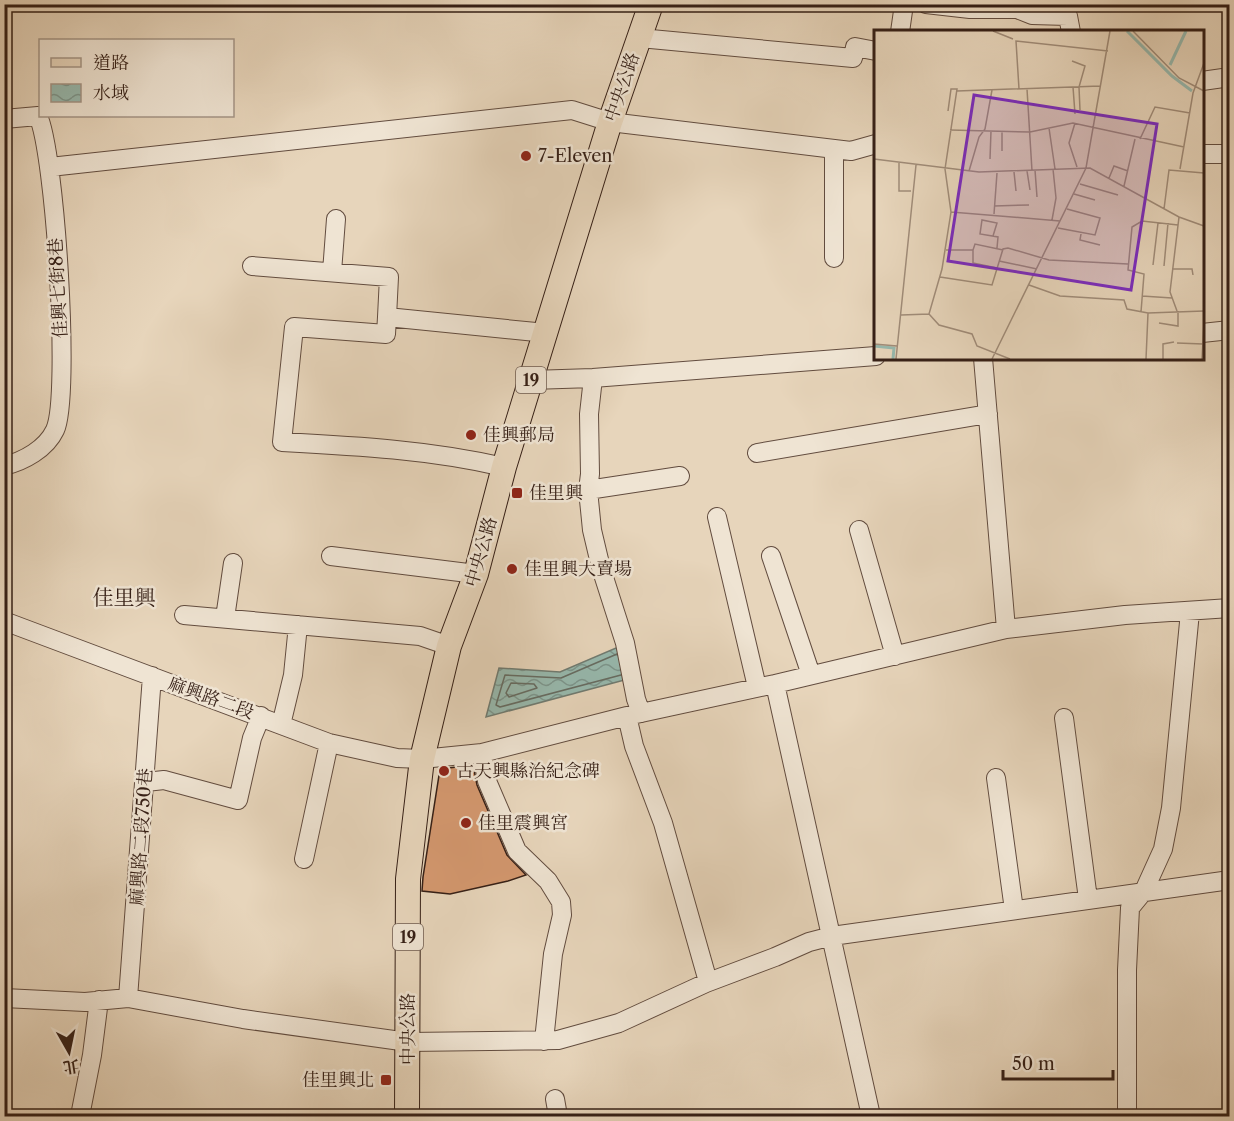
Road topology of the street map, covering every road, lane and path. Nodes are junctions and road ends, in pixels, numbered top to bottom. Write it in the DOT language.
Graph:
graph roads {
  1 [pos="651,4"];
  2 [pos="904,4"];
  3 [pos="926,4"];
  4 [pos="900,30"];
  5 [pos="1071,30"];
  6 [pos="640,38"];
  7 [pos="874,51"];
  8 [pos="1230,77"];
  9 [pos="1204,81"];
  10 [pos="4,119"];
  11 [pos="610,122"];
  12 [pos="874,145"];
  13 [pos="834,149"];
  14 [pos="1204,154"];
  15 [pos="1230,154"];
  16 [pos="50,167"];
  17 [pos="336,219"];
  18 [pos="834,258"];
  19 [pos="252,266"];
  20 [pos="332,272"];
  21 [pos="387,317"];
  22 [pos="1230,330"];
  23 [pos="546,333"];
  24 [pos="1204,333"];
  25 [pos="874,356"];
  26 [pos="983,360"];
  27 [pos="593,378"];
  28 [pos="531,380"];
  29 [pos="988,414"];
  30 [pos="757,453"];
  31 [pos="4,466"];
  32 [pos="504,467"];
  33 [pos="680,476"];
  34 [pos="588,490"];
  35 [pos="717,517"];
  36 [pos="859,530"];
  37 [pos="332,556"];
  38 [pos="771,556"];
  39 [pos="233,563"];
  40 [pos="476,574"];
  41 [pos="1230,608"];
  42 [pos="1190,612"];
  43 [pos="184,615"];
  44 [pos="225,618"];
  45 [pos="4,621"];
  46 [pos="298,626"];
  47 [pos="1006,629"];
  48 [pos="449,646"];
  49 [pos="895,656"];
  50 [pos="811,675"];
  51 [pos="152,676"];
  52 [pos="766,685"];
  53 [pos="634,714"];
  54 [pos="261,716"];
  55 [pos="1065,718"];
  56 [pos="281,725"];
  57 [pos="329,743"];
  58 [pos="482,753"];
  59 [pos="422,759"];
  60 [pos="996,778"];
  61 [pos="146,782"];
  62 [pos="304,860"];
  63 [pos="1230,880"];
  64 [pos="1144,891"];
  65 [pos="1088,899"];
  66 [pos="1014,910"];
  67 [pos="832,936"];
  68 [pos="706,983"];
  69 [pos="4,998"];
  70 [pos="128,998"];
  71 [pos="99,1000"];
  72 [pos="544,1041"];
  73 [pos="408,1042"];
  74 [pos="80,1116"];
  75 [pos="407,1116"];
  76 [pos="872,1116"];
  77 [pos="1127,1116"];
  1 -- 6 [label="main road, 中央公路 / 19"];
  2 -- 4 [label="street"];
  3 -- 5 [label="street"];
  6 -- 7 [label="street"];
  6 -- 11 [label="main road, 中央公路 / 19"];
  8 -- 9 [label="street"];
  10 -- 16 [label="street, 佳興七街8巷"];
  11 -- 13 [label="street"];
  11 -- 16 [label="street"];
  11 -- 23 [label="main road, 中央公路 / 19"];
  12 -- 13 [label="street"];
  13 -- 18 [label="street"];
  14 -- 15 [label="street"];
  16 -- 31 [label="street, 佳興七街8巷"];
  17 -- 20 [label="street"];
  19 -- 20 [label="street"];
  20 -- 21 [label="street"];
  21 -- 23 [label="street"];
  21 -- 32 [label="street"];
  22 -- 24 [label="street"];
  23 -- 28 [label="main road, 中央公路 / 19"];
  25 -- 27 [label="street"];
  26 -- 29 [label="street"];
  27 -- 28 [label="street"];
  27 -- 34 [label="street"];
  28 -- 32 [label="main road, 中央公路 / 19"];
  29 -- 30 [label="street"];
  29 -- 47 [label="street"];
  32 -- 40 [label="main road, 中央公路 / 19"];
  33 -- 34 [label="street"];
  34 -- 53 [label="street"];
  35 -- 52 [label="street"];
  36 -- 49 [label="street"];
  37 -- 40 [label="street"];
  38 -- 50 [label="street"];
  39 -- 44 [label="street"];
  40 -- 48 [label="main road, 中央公路 / 19"];
  41 -- 42 [label="street, 麻興路二段"];
  42 -- 47 [label="street, 麻興路二段"];
  42 -- 64 [label="street"];
  43 -- 44 [label="street"];
  44 -- 46 [label="street"];
  45 -- 51 [label="street, 麻興路二段"];
  46 -- 48 [label="street"];
  46 -- 56 [label="street"];
  47 -- 49 [label="street, 麻興路二段"];
  48 -- 59 [label="main road, 中央公路 / 19"];
  49 -- 50 [label="street, 麻興路二段"];
  50 -- 52 [label="street, 麻興路二段"];
  51 -- 54 [label="street, 麻興路二段"];
  51 -- 61 [label="street, 麻興路二段750巷"];
  52 -- 53 [label="street, 麻興路二段"];
  52 -- 67 [label="street"];
  53 -- 58 [label="street, 麻興路二段"];
  53 -- 68 [label="street"];
  54 -- 56 [label="street, 麻興路二段"];
  54 -- 61 [label="street"];
  55 -- 65 [label="street"];
  56 -- 57 [label="street, 麻興路二段"];
  57 -- 59 [label="street, 麻興路二段"];
  57 -- 62 [label="street"];
  58 -- 59 [label="street, 麻興路二段"];
  58 -- 72 [label="street"];
  59 -- 73 [label="main road, 中央公路 / 19"];
  60 -- 66 [label="street"];
  61 -- 70 [label="street, 麻興路二段750巷"];
  63 -- 64 [label="street"];
  64 -- 65 [label="street"];
  64 -- 77 [label="street"];
  65 -- 66 [label="street"];
  66 -- 67 [label="street"];
  67 -- 68 [label="street"];
  67 -- 76 [label="street"];
  68 -- 72 [label="street"];
  69 -- 71 [label="street"];
  70 -- 71 [label="street"];
  70 -- 73 [label="street"];
  71 -- 74 [label="street"];
  72 -- 73 [label="street"];
  73 -- 75 [label="main road, 中央公路 / 19"];
}
